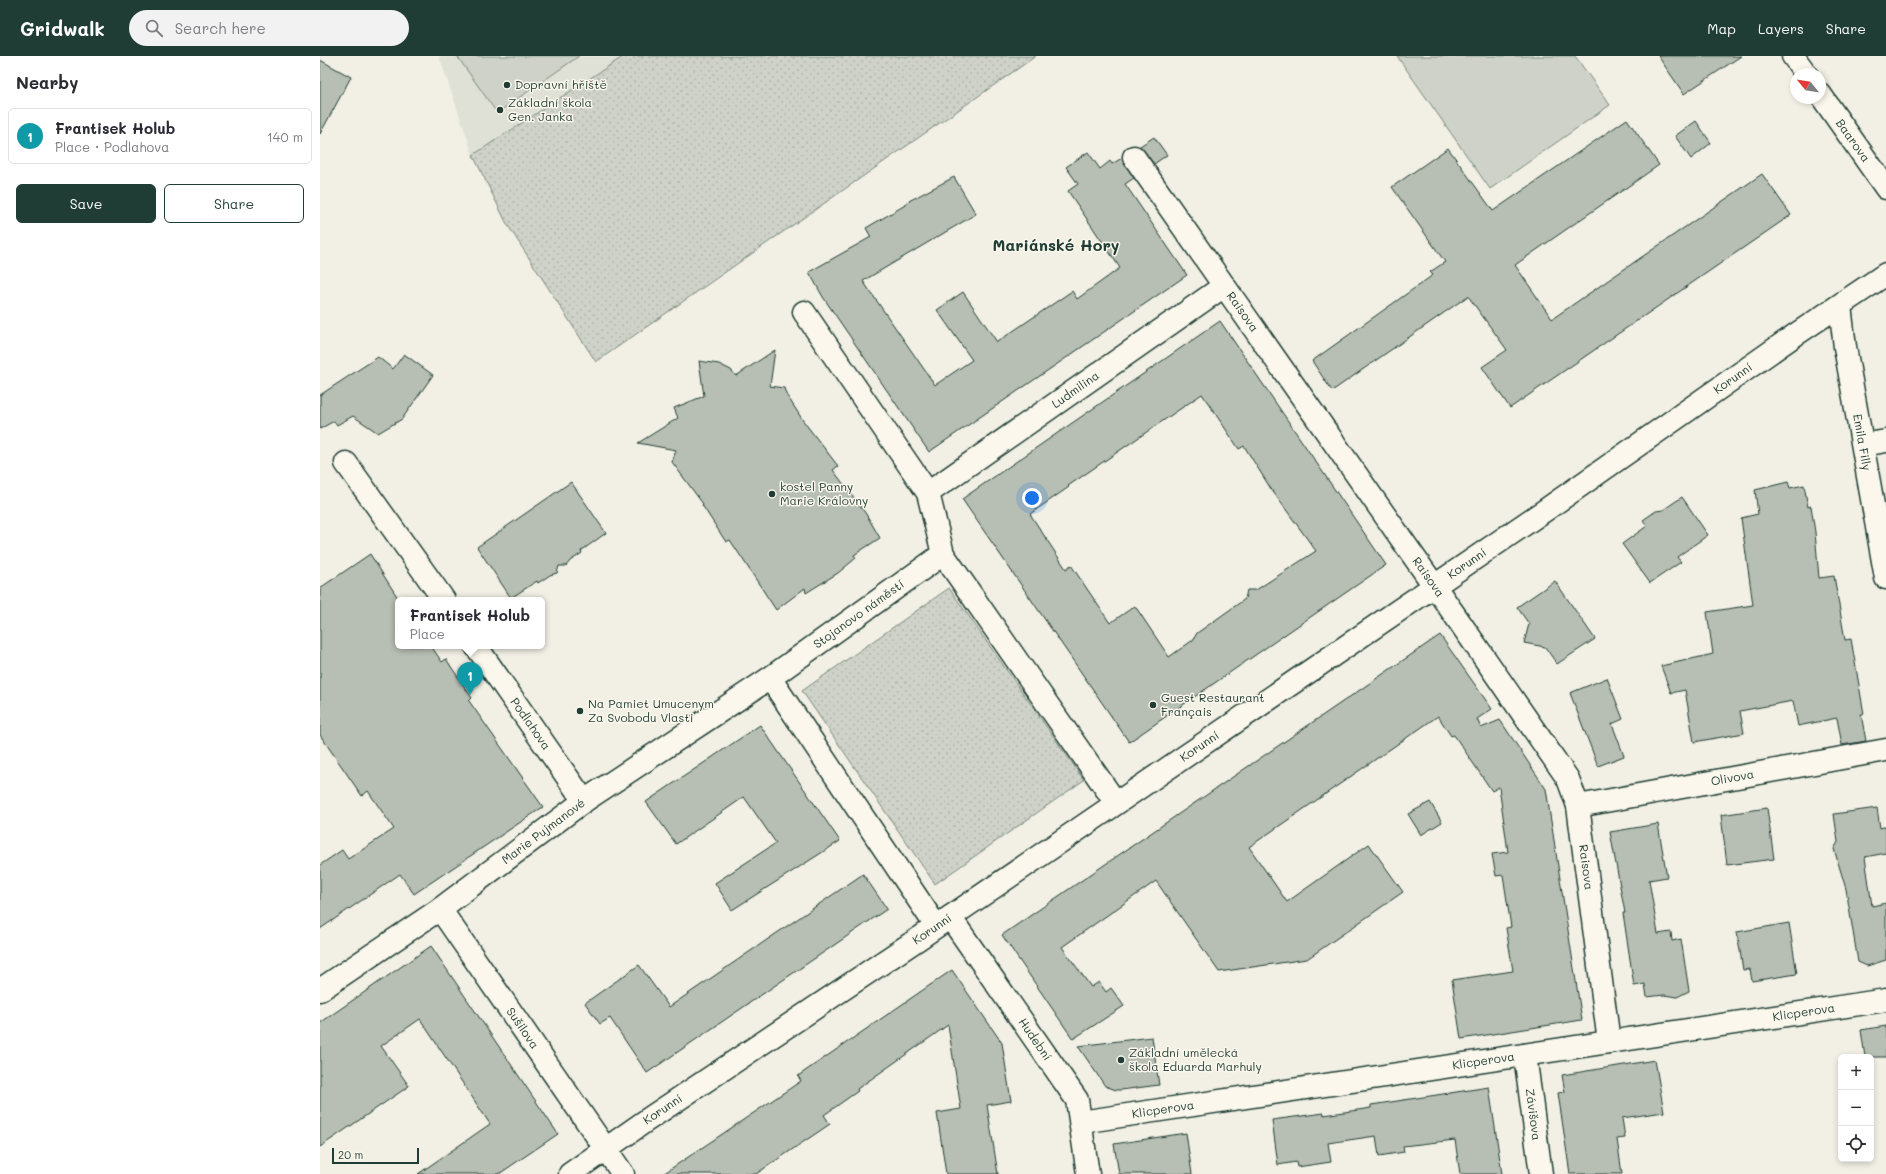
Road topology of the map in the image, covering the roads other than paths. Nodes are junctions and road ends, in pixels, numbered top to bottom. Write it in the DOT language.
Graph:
graph roads {
  1 [pos="1793,56"];
  2 [pos="1802,68"];
  3 [pos="1826,103"];
  4 [pos="1134,157"];
  5 [pos="1886,188"];
  6 [pos="1886,274"];
  7 [pos="1224,286"];
  8 [pos="1840,306"];
  9 [pos="804,312"];
  10 [pos="1886,441"];
  11 [pos="1863,445"];
  12 [pos="346,463"];
  13 [pos="928,493"];
  14 [pos="943,554"];
  15 [pos="1886,578"];
  16 [pos="1434,586"];
  17 [pos="442,597"];
  18 [pos="478,649"];
  19 [pos="770,678"];
  20 [pos="1886,750"];
  21 [pos="584,801"];
  22 [pos="1116,803"];
  23 [pos="1578,806"];
  24 [pos="440,909"];
  25 [pos="943,922"];
  26 [pos="320,990"];
  27 [pos="1886,1000"];
  28 [pos="1610,1042"];
  29 [pos="1525,1055"];
  30 [pos="1080,1122"];
  31 [pos="606,1148"];
  32 [pos="570,1174"];
  33 [pos="623,1174"];
  34 [pos="1088,1174"];
  35 [pos="1541,1174"];
  1 -- 2 [label="street"];
  3 -- 5 [label="street, Baarova"];
  4 -- 7 [label="street, Raisova"];
  6 -- 8 [label="street, Korunní"];
  7 -- 13 [label="street, Ludmilina"];
  7 -- 16 [label="street, Raisova"];
  8 -- 11 [label="street, Emila Filly"];
  8 -- 16 [label="street, Korunní"];
  9 -- 13 [label="street"];
  10 -- 11 [label="street"];
  11 -- 15 [label="street, Emila Filly"];
  12 -- 17 [label="street"];
  13 -- 14 [label="street"];
  14 -- 19 [label="street, Stojanovo náměstí"];
  14 -- 22 [label="street"];
  16 -- 22 [label="street, Korunní"];
  16 -- 23 [label="street, Raisova"];
  18 -- 21 [label="street, Podlahova"];
  19 -- 21 [label="street, Marie Pujmanové"];
  19 -- 25 [label="street"];
  20 -- 23 [label="street, Olivova"];
  21 -- 24 [label="street, Marie Pujmanové"];
  22 -- 25 [label="street, Korunní"];
  23 -- 28 [label="street, Raisova"];
  24 -- 26 [label="street, Marie Pujmanové"];
  24 -- 31 [label="street, Sušilova"];
  25 -- 30 [label="street, Hudební"];
  25 -- 31 [label="street, Korunní"];
  27 -- 28 [label="street, Klicperova"];
  28 -- 29 [label="street, Klicperova"];
  29 -- 30 [label="street, Klicperova"];
  29 -- 35 [label="street, Závišova"];
  30 -- 34 [label="street, Hudební"];
  31 -- 32 [label="street, Korunní"];
  31 -- 33 [label="street, Sušilova"];
}
